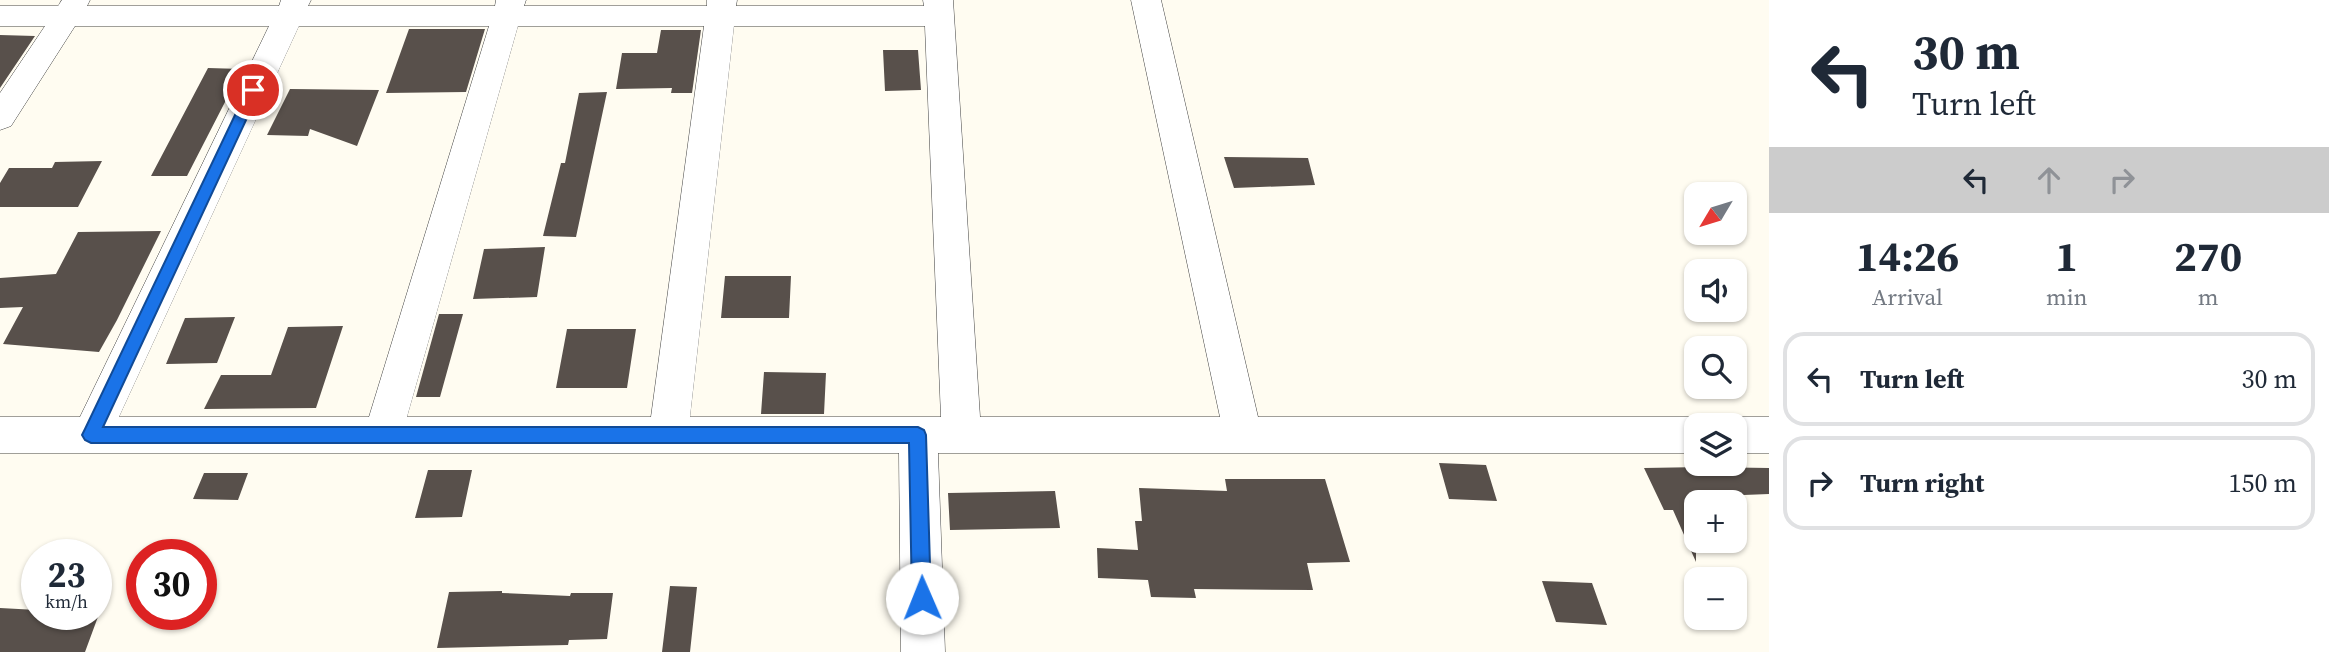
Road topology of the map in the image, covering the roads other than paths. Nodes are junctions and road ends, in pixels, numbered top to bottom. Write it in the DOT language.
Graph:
graph roads {
  1 [pos="1146,0"];
  2 [pos="71,8"];
  3 [pos="292,8"];
  4 [pos="509,8"];
  5 [pos="721,8"];
  6 [pos="939,8"];
  7 [pos="0,16"];
  8 [pos="0,118"];
  9 [pos="383,434"];
  10 [pos="0,435"];
  11 [pos="91,435"];
  12 [pos="668,435"];
  13 [pos="918,435"];
  14 [pos="961,435"];
  15 [pos="1243,435"];
  16 [pos="1684,435"];
  17 [pos="1747,435"];
  18 [pos="1769,435"];
  19 [pos="923,652"];
  1 -- 15 [label="street"];
  2 -- 3 [label="street"];
  2 -- 7 [label="street"];
  2 -- 8 [label="street"];
  3 -- 4 [label="street"];
  3 -- 11 [label="street"];
  4 -- 5 [label="street"];
  4 -- 9 [label="street"];
  5 -- 6 [label="street"];
  5 -- 12 [label="street"];
  6 -- 14 [label="street"];
  9 -- 11 [label="street"];
  9 -- 12 [label="street"];
  10 -- 11 [label="street"];
  12 -- 13 [label="street"];
  13 -- 14 [label="street"];
  13 -- 19 [label="street"];
  14 -- 15 [label="street"];
  15 -- 16 [label="street"];
  17 -- 18 [label="street"];
}
